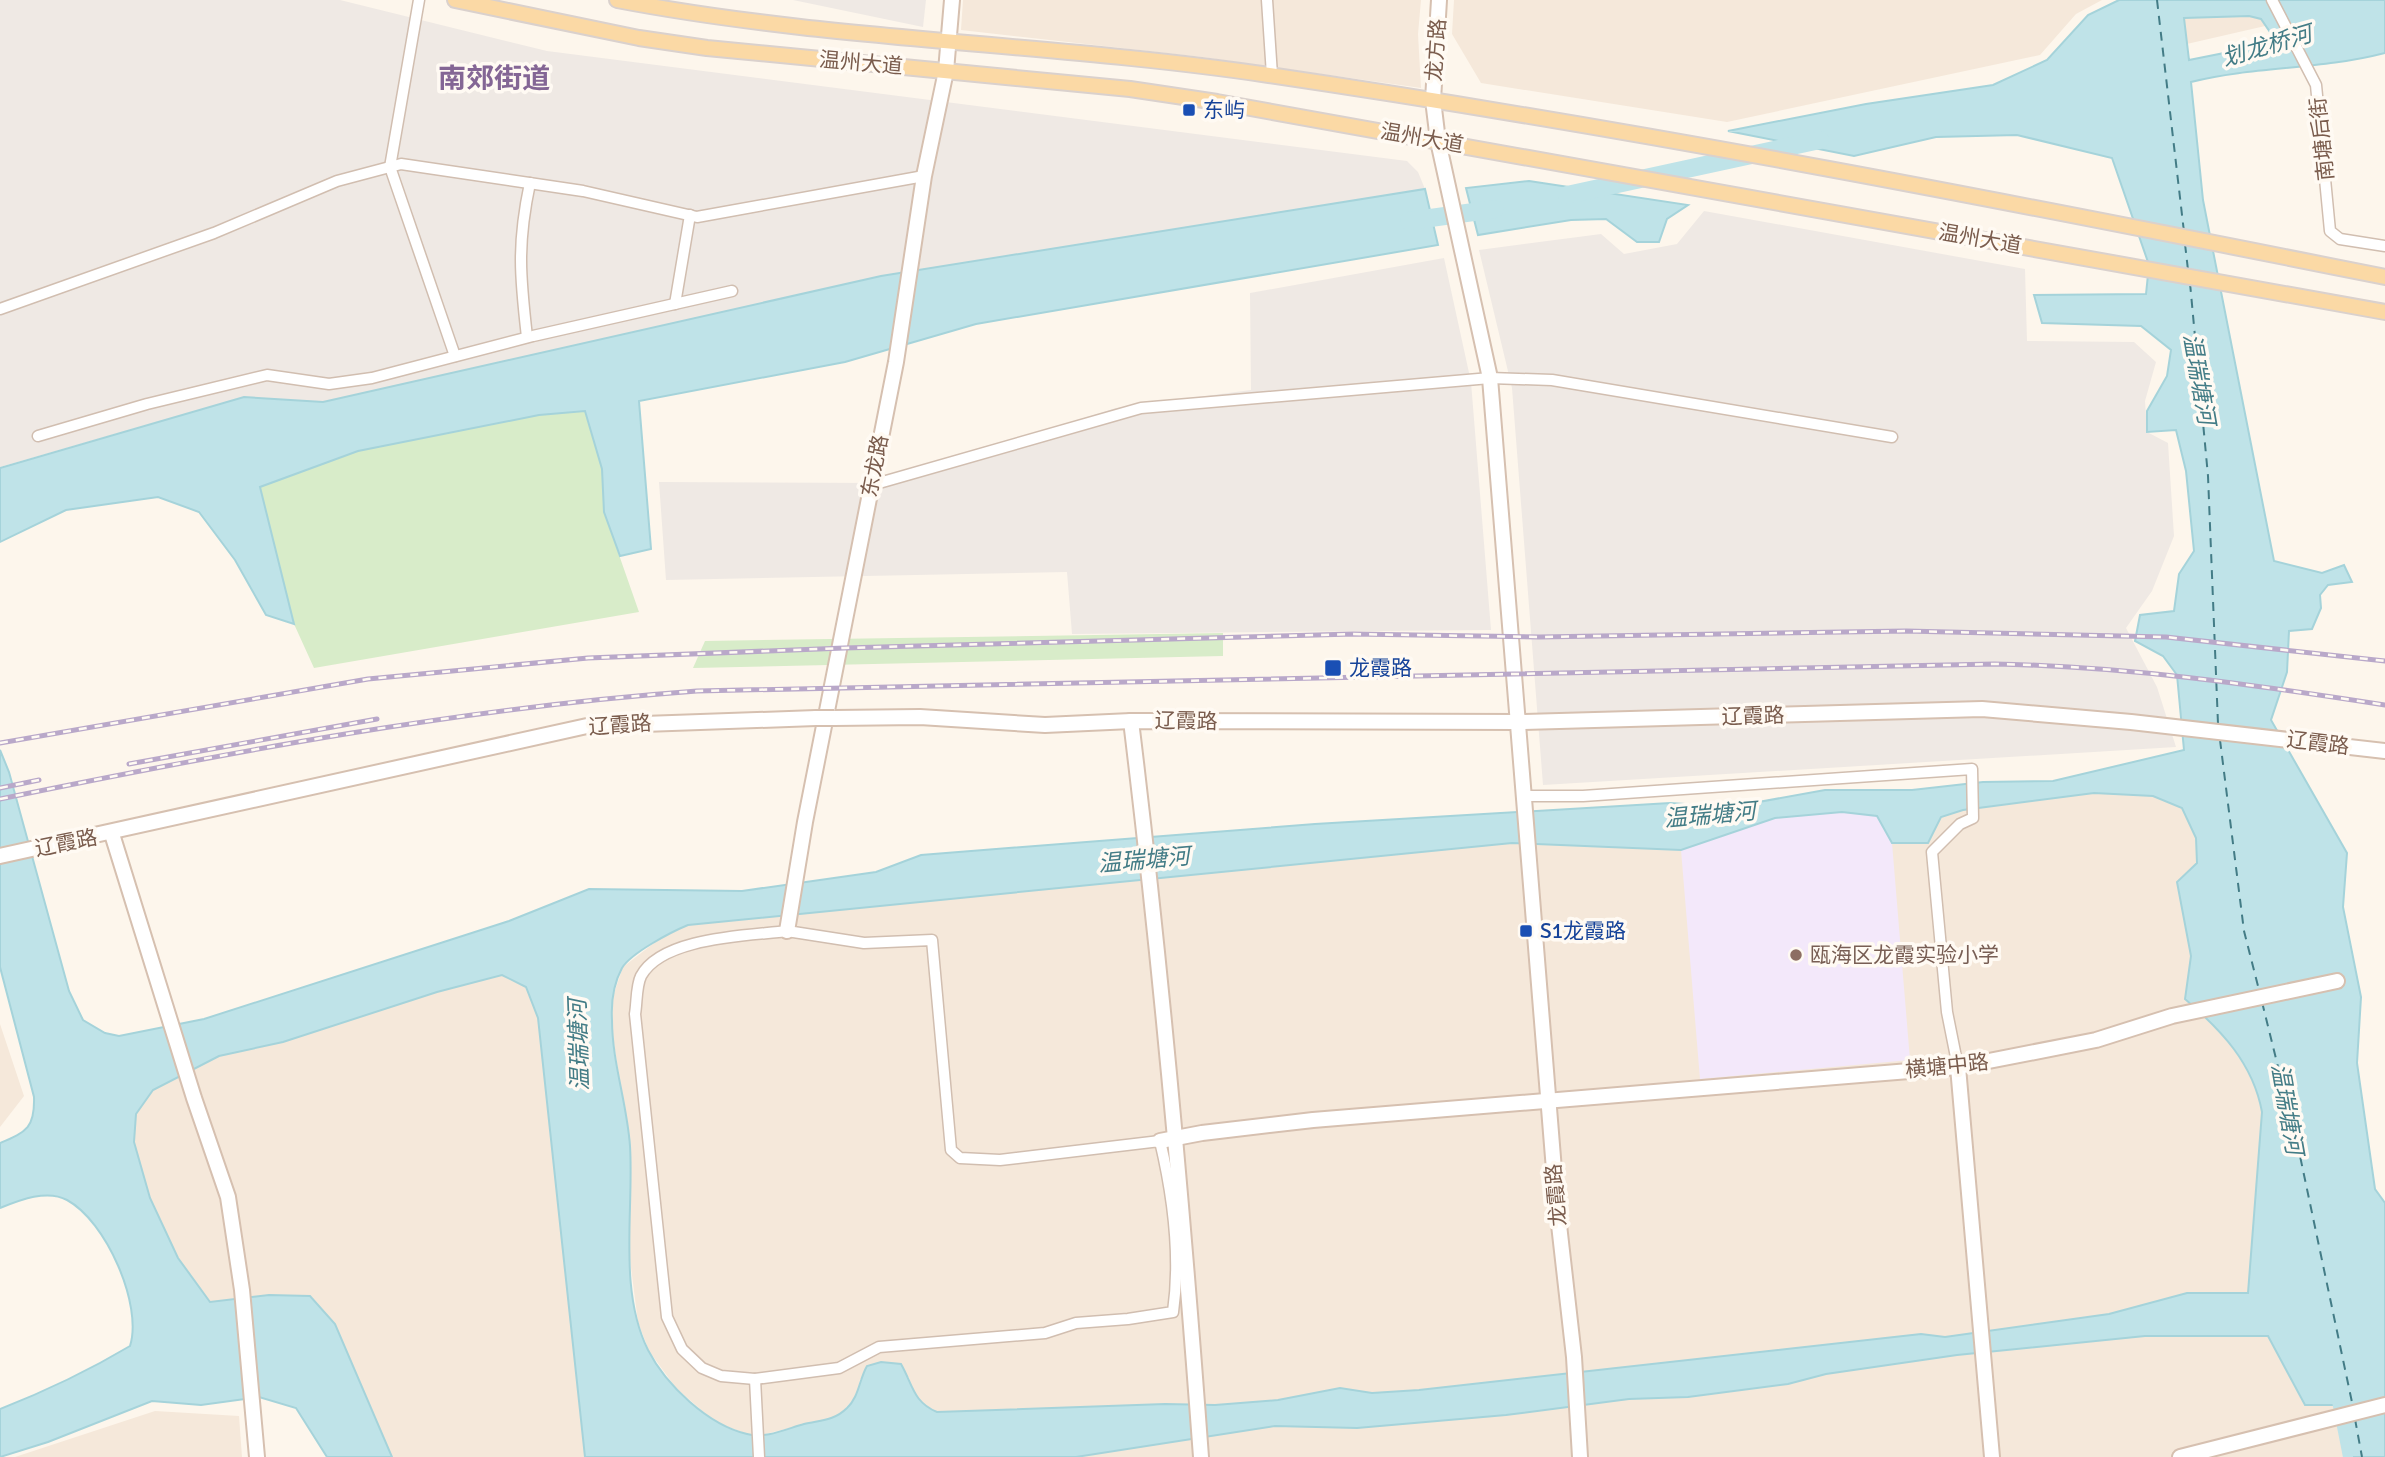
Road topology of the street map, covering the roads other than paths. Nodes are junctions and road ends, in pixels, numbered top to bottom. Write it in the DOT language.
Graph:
graph roads {
  1 [pos="419,0"];
  2 [pos="455,0"];
  3 [pos="617,0"];
  4 [pos="952,0"];
  5 [pos="1267,0"];
  6 [pos="1439,0"];
  7 [pos="2274,3"];
  8 [pos="949,41"];
  9 [pos="946,71"];
  10 [pos="1272,75"];
  11 [pos="1433,100"];
  12 [pos="1438,141"];
  13 [pos="390,167"];
  14 [pos="924,176"];
  15 [pos="530,183"];
  16 [pos="690,215"];
  17 [pos="2385,246"];
  18 [pos="2385,277"];
  19 [pos="732,291"];
  20 [pos="675,303"];
  21 [pos="0,309"];
  22 [pos="2385,312"];
  23 [pos="527,337"];
  24 [pos="455,356"];
  25 [pos="1490,379"];
  26 [pos="38,436"];
  27 [pos="1892,437"];
  28 [pos="872,485"];
  29 [pos="1131,721"];
  30 [pos="1520,722"];
  31 [pos="2385,751"];
  32 [pos="1526,796"];
  33 [pos="112,834"];
  34 [pos="0,856"];
  35 [pos="787,927"];
  36 [pos="2337,981"];
  37 [pos="1958,1067"];
  38 [pos="1548,1101"];
  39 [pos="1176,1138"];
  40 [pos="1160,1141"];
  41 [pos="755,1379"];
  42 [pos="2385,1405"];
  43 [pos="257,1457"];
  44 [pos="759,1457"];
  45 [pos="1201,1457"];
  46 [pos="1580,1457"];
  47 [pos="1992,1457"];
  48 [pos="2179,1457"];
  1 -- 13 [label="street"];
  2 -- 9 [label="main road, 温州大道"];
  3 -- 8 [label="main road, 温州大道"];
  4 -- 8 [label="street, 东龙路"];
  5 -- 10 [label="street"];
  6 -- 11 [label="street, 龙方路"];
  7 -- 17 [label="street, 南塘后街"];
  8 -- 9 [label="street, 东龙路"];
  8 -- 10 [label="main road, 温州大道"];
  9 -- 12 [label="main road, 温州大道"];
  9 -- 14 [label="street, 东龙路"];
  10 -- 11 [label="main road, 温州大道"];
  11 -- 12 [label="street, 龙霞路"];
  11 -- 18 [label="main road, 温州大道"];
  12 -- 22 [label="main road, 温州大道"];
  12 -- 25 [label="street, 龙霞路"];
  13 -- 15 [label="street"];
  13 -- 21 [label="street"];
  13 -- 24 [label="street"];
  14 -- 16 [label="street"];
  14 -- 28 [label="street, 东龙路"];
  15 -- 16 [label="street"];
  15 -- 23 [label="street"];
  16 -- 20 [label="street"];
  19 -- 20 [label="street"];
  20 -- 23 [label="street"];
  23 -- 24 [label="street"];
  24 -- 26 [label="street"];
  25 -- 27 [label="street"];
  25 -- 28 [label="street"];
  25 -- 30 [label="street, 龙霞路"];
  28 -- 35 [label="street, 东龙路"];
  29 -- 30 [label="street, 辽霞路"];
  29 -- 33 [label="street, 辽霞路, bridge"];
  29 -- 39 [label="street"];
  30 -- 31 [label="street, 辽霞路"];
  30 -- 32 [label="street, 龙霞路"];
  32 -- 37 [label="street"];
  32 -- 38 [label="street, 龙霞路"];
  33 -- 34 [label="street, 辽霞路"];
  33 -- 43 [label="street"];
  35 -- 40 [label="street"];
  35 -- 41 [label="street"];
  36 -- 37 [label="street, 横塘中路"];
  37 -- 38 [label="street, 横塘中路"];
  37 -- 47 [label="street"];
  38 -- 39 [label="street, 横塘中路"];
  38 -- 46 [label="street, 龙霞路"];
  39 -- 40 [label="street, 横塘中路"];
  39 -- 45 [label="street"];
  40 -- 41 [label="street"];
  41 -- 44 [label="street"];
  42 -- 48 [label="street"];
}
